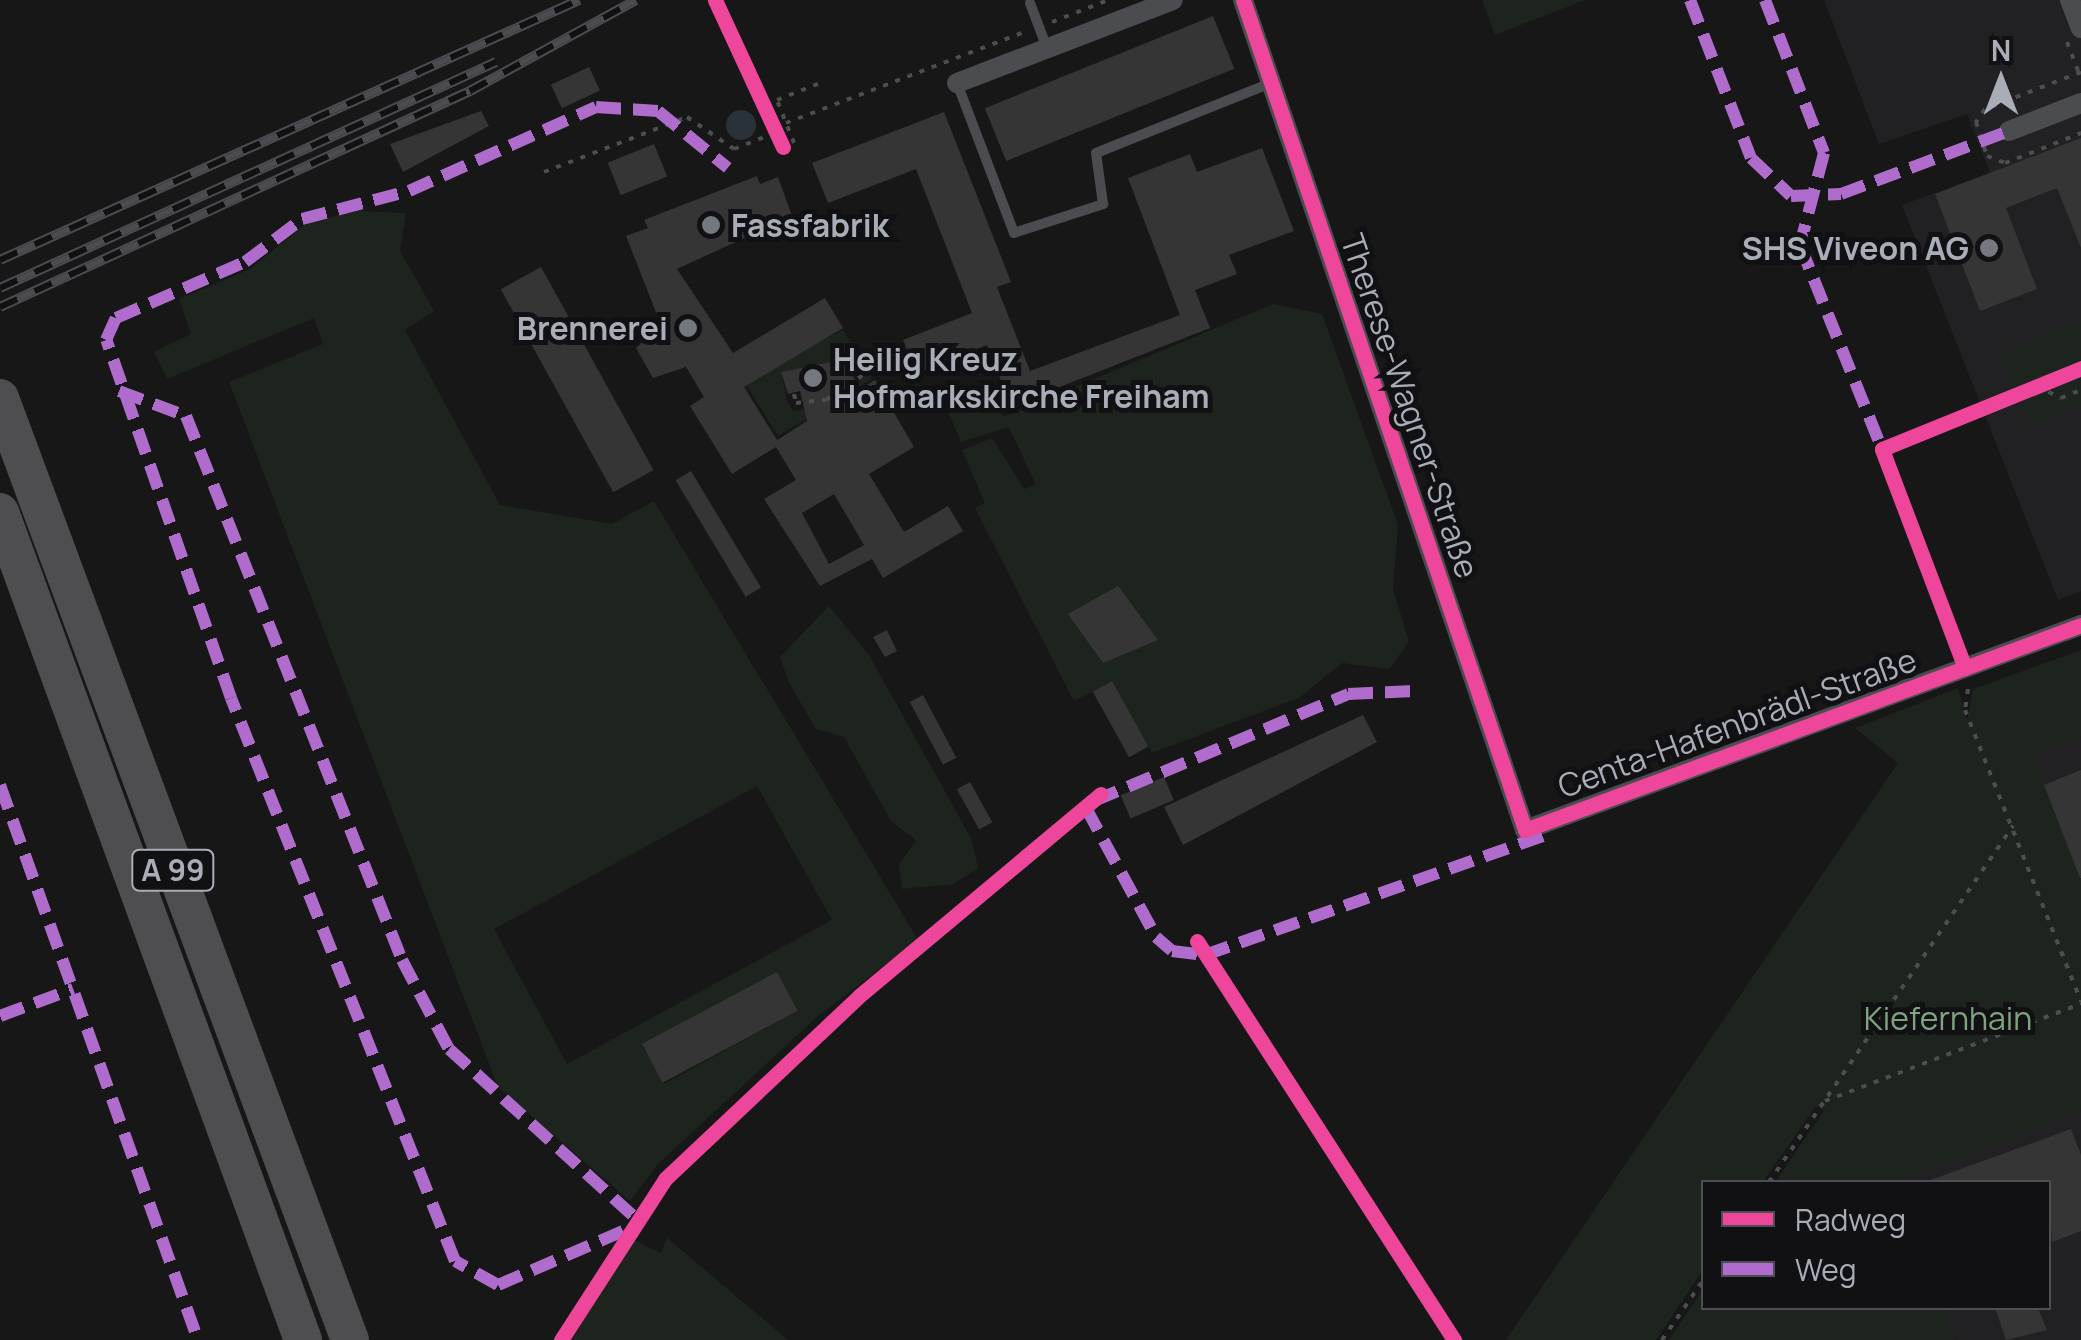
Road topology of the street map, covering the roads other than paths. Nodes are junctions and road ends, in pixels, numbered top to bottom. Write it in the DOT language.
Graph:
graph roads {
  1 [pos="1173,0"];
  2 [pos="1243,0"];
  3 [pos="2070,0"];
  4 [pos="1030,2"];
  5 [pos="2081,28"];
  6 [pos="1047,48"];
  7 [pos="957,83"];
  8 [pos="1271,83"];
  9 [pos="2081,103"];
  10 [pos="2009,130"];
  11 [pos="0,398"];
  12 [pos="0,512"];
  13 [pos="2081,625"];
  14 [pos="1525,830"];
  15 [pos="303,1340"];
  16 [pos="350,1340"];
  1 -- 6 [label="street"];
  2 -- 8 [label="street, Therese-Wagner-Straße"];
  3 -- 5 [label="street"];
  4 -- 6 [label="lane"];
  6 -- 7 [label="street"];
  7 -- 8 [label="lane"];
  8 -- 14 [label="street, Therese-Wagner-Straße"];
  9 -- 10 [label="street"];
  11 -- 16 [label="highway, A 99"];
  12 -- 15 [label="highway, A 99"];
  13 -- 14 [label="street, Centa-Hafenbrädl-Straße"];
}
